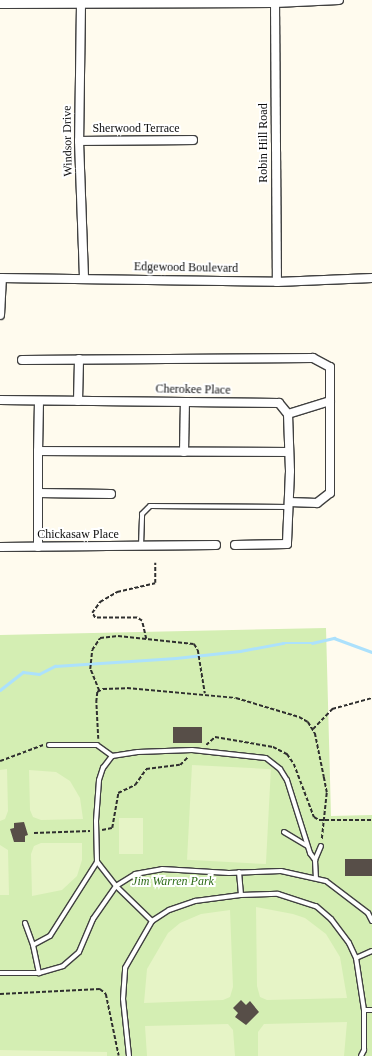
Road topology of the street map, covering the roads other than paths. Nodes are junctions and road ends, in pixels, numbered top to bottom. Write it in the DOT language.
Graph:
graph roads {
  1 [pos="339,0"];
  2 [pos="275,3"];
  3 [pos="0,4"];
  4 [pos="81,4"];
  5 [pos="193,140"];
  6 [pos="79,141"];
  7 [pos="1,278"];
  8 [pos="372,278"];
  9 [pos="84,279"];
  10 [pos="277,282"];
  11 [pos="0,315"];
  12 [pos="79,359"];
  13 [pos="22,360"];
  14 [pos="0,400"];
  15 [pos="39,401"];
  16 [pos="78,402"];
  17 [pos="185,402"];
  18 [pos="330,402"];
  19 [pos="288,414"];
  20 [pos="38,450"];
  21 [pos="184,452"];
  22 [pos="290,452"];
  23 [pos="38,493"];
  24 [pos="111,494"];
  25 [pos="289,505"];
  26 [pos="235,545"];
  27 [pos="216,546"];
  28 [pos="0,547"];
  29 [pos="38,547"];
  30 [pos="141,547"];
  31 [pos="49,745"];
  32 [pos="112,756"];
  33 [pos="284,832"];
  34 [pos="308,846"];
  35 [pos="321,846"];
  36 [pos="316,860"];
  37 [pos="97,862"];
  38 [pos="239,872"];
  39 [pos="316,878"];
  40 [pos="116,886"];
  41 [pos="241,894"];
  42 [pos="152,921"];
  43 [pos="372,921"];
  44 [pos="25,923"];
  45 [pos="33,945"];
  46 [pos="372,951"];
  47 [pos="356,958"];
  48 [pos="0,973"];
  49 [pos="39,973"];
  50 [pos="364,1010"];
  51 [pos="372,1010"];
  52 [pos="129,1056"];
  53 [pos="361,1056"];
  1 -- 2 [label="street"];
  2 -- 4 [label="street"];
  2 -- 10 [label="street, Robin Hill Road"];
  3 -- 4 [label="street"];
  4 -- 6 [label="street, Windsor Drive"];
  5 -- 6 [label="street, Sherwood Terrace"];
  6 -- 9 [label="street, Windsor Drive"];
  7 -- 9 [label="street, Edgewood Boulevard"];
  7 -- 11 [label="street"];
  8 -- 10 [label="street, Edgewood Boulevard"];
  9 -- 10 [label="street, Edgewood Boulevard"];
  12 -- 13 [label="street"];
  12 -- 16 [label="street"];
  12 -- 18 [label="street"];
  14 -- 15 [label="street, Cherokee Place"];
  15 -- 16 [label="street, Cherokee Place"];
  15 -- 20 [label="street"];
  16 -- 17 [label="street, Cherokee Place"];
  17 -- 19 [label="street, Cherokee Place"];
  17 -- 21 [label="street"];
  18 -- 19 [label="street"];
  18 -- 25 [label="street"];
  19 -- 22 [label="street"];
  20 -- 21 [label="street"];
  20 -- 23 [label="street"];
  21 -- 22 [label="street"];
  22 -- 25 [label="street"];
  23 -- 24 [label="street"];
  23 -- 29 [label="street"];
  25 -- 26 [label="street"];
  25 -- 30 [label="lane"];
  27 -- 30 [label="street, Chickasaw Place"];
  28 -- 29 [label="street, Chickasaw Place"];
  29 -- 30 [label="street, Chickasaw Place"];
  31 -- 32 [label="lane"];
  32 -- 34 [label="lane"];
  32 -- 37 [label="lane"];
  33 -- 34 [label="lane"];
  34 -- 36 [label="lane"];
  35 -- 36 [label="lane"];
  36 -- 39 [label="lane"];
  37 -- 40 [label="lane"];
  37 -- 45 [label="lane"];
  38 -- 39 [label="lane"];
  38 -- 40 [label="lane"];
  38 -- 41 [label="lane"];
  39 -- 43 [label="lane"];
  40 -- 42 [label="lane"];
  40 -- 49 [label="lane"];
  41 -- 42 [label="lane"];
  41 -- 47 [label="lane"];
  42 -- 52 [label="lane"];
  44 -- 45 [label="lane"];
  45 -- 49 [label="lane"];
  46 -- 47 [label="lane"];
  47 -- 50 [label="lane"];
  48 -- 49 [label="lane"];
  50 -- 51 [label="lane"];
  50 -- 53 [label="lane"];
}
